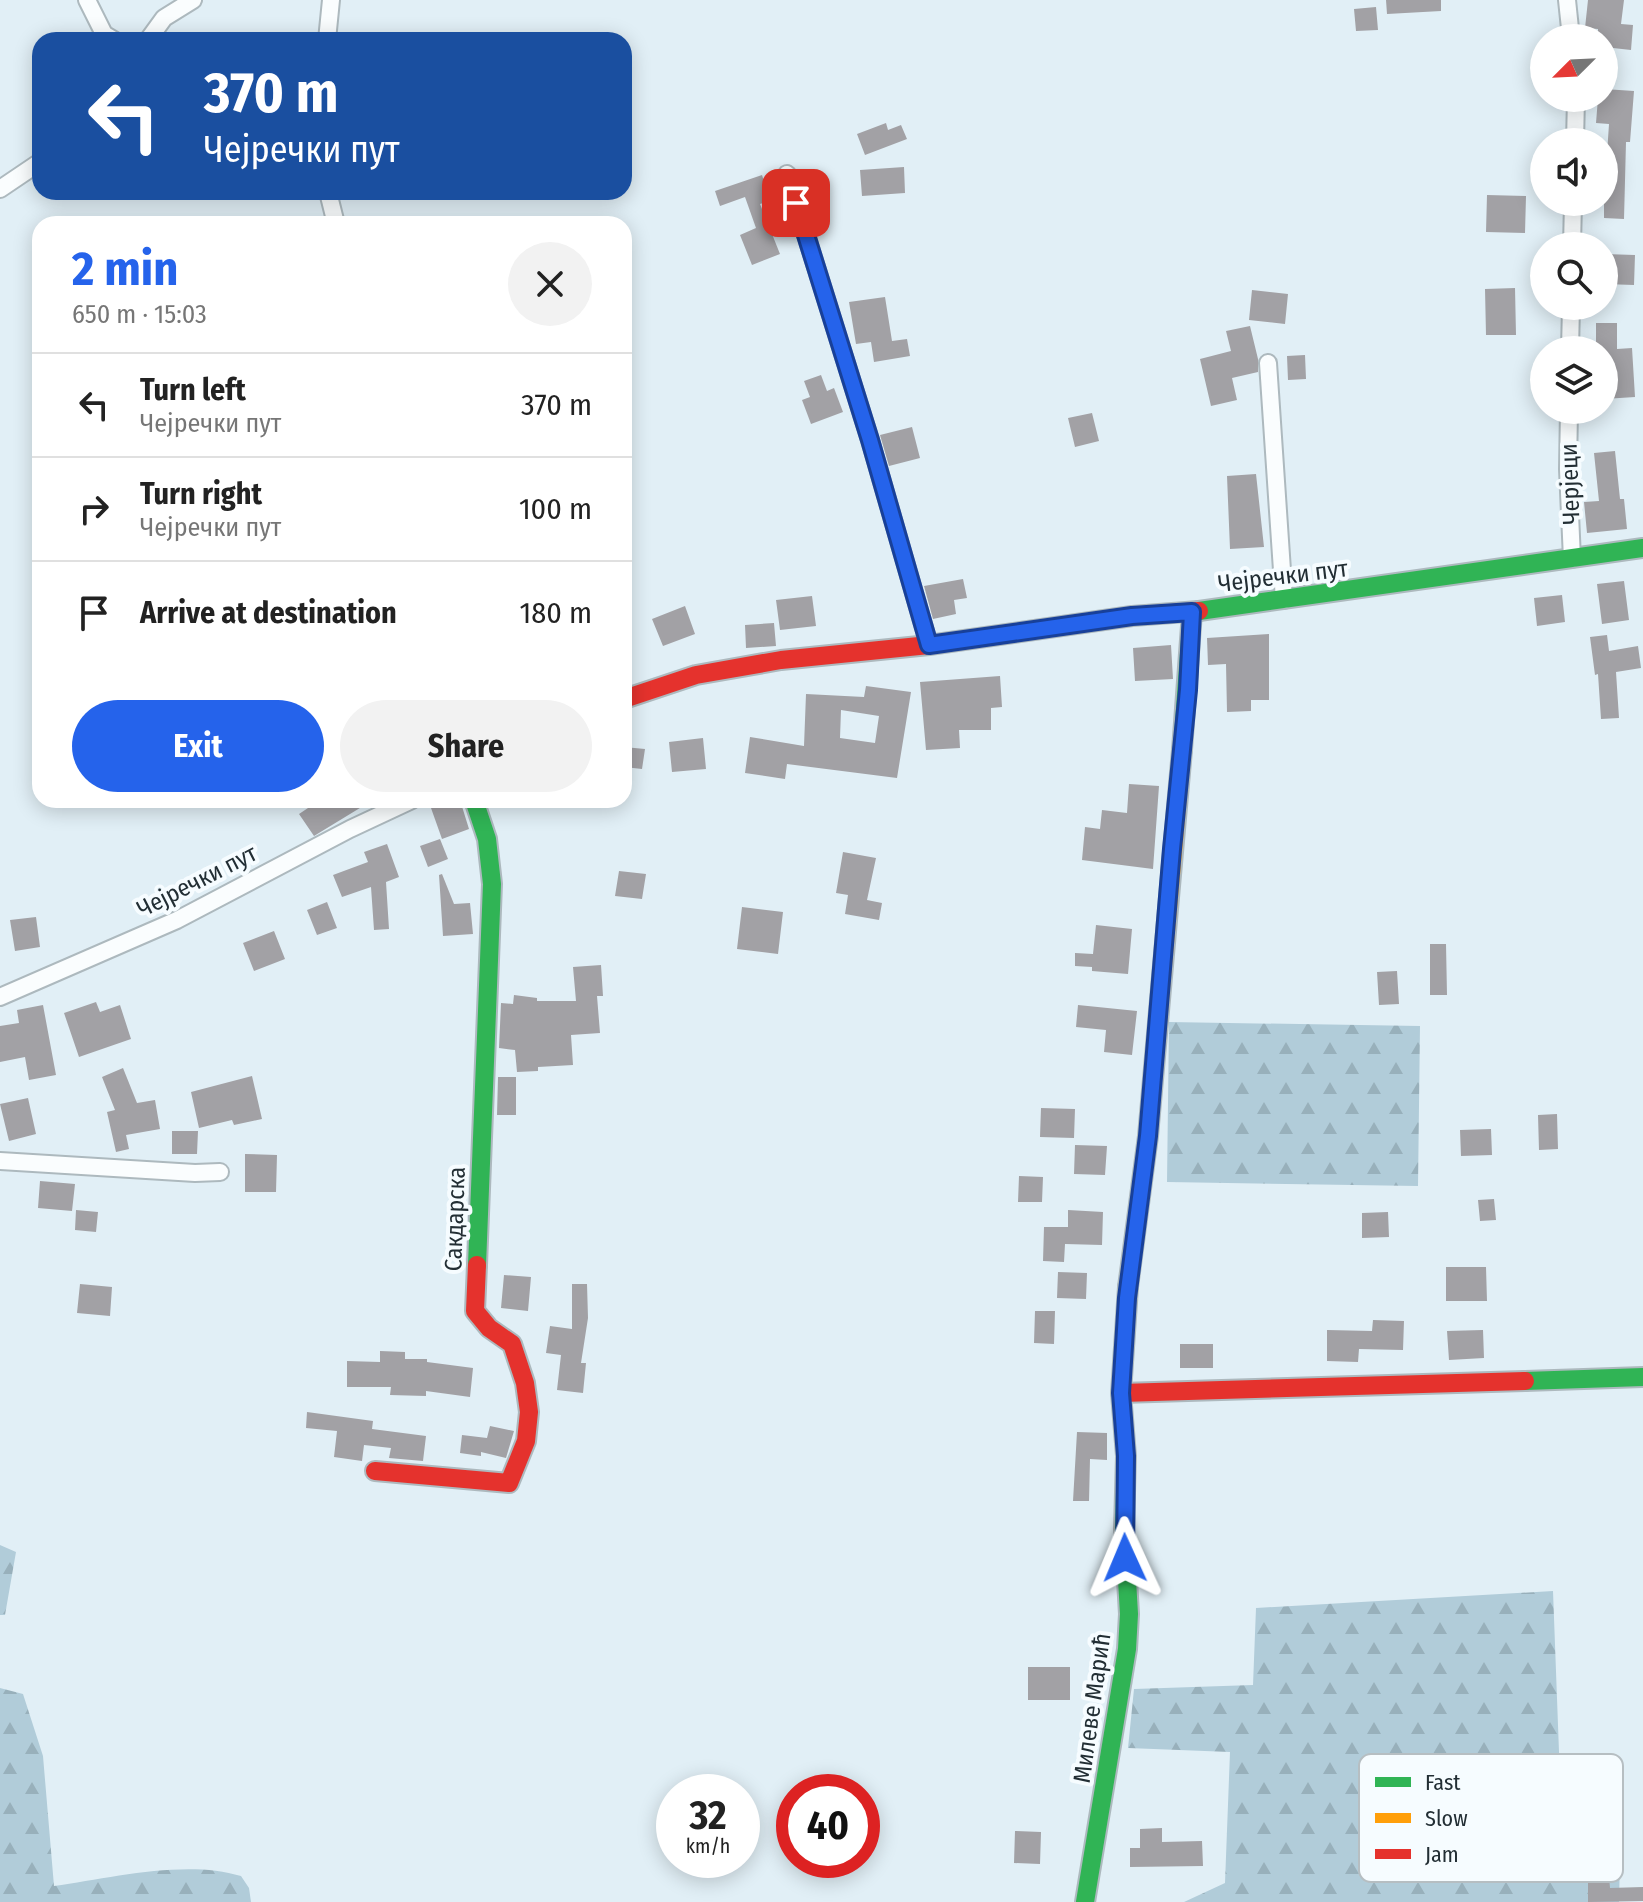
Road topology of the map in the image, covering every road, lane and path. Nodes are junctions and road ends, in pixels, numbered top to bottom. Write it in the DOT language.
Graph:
graph roads {
  1 [pos="87,0"];
  2 [pos="193,0"];
  3 [pos="331,0"];
  4 [pos="1567,0"];
  5 [pos="1570,24"];
  6 [pos="103,32"];
  7 [pos="151,32"];
  8 [pos="328,32"];
  9 [pos="32,167"];
  10 [pos="787,174"];
  11 [pos="0,189"];
  12 [pos="1268,363"];
  13 [pos="1569,424"];
  14 [pos="1643,548"];
  15 [pos="1572,559"];
  16 [pos="1284,600"];
  17 [pos="1192,612"];
  18 [pos="929,645"];
  19 [pos="632,696"];
  20 [pos="395,808"];
  21 [pos="477,808"];
  22 [pos="0,997"];
  23 [pos="0,1161"];
  24 [pos="220,1172"];
  25 [pos="1643,1377"];
  26 [pos="1121,1393"];
  27 [pos="375,1471"];
  28 [pos="1085,1902"];
  1 -- 6 [label="street"];
  2 -- 7 [label="street"];
  3 -- 8 [label="street"];
  4 -- 5 [label="street"];
  9 -- 11 [label="street"];
  10 -- 18 [label="street"];
  12 -- 16 [label="street"];
  13 -- 15 [label="street, Черјеци"];
  14 -- 15 [label="street, Чејречки пут"];
  15 -- 16 [label="street, Чејречки пут"];
  16 -- 17 [label="street, Чејречки пут"];
  17 -- 18 [label="street, Чејречки пут"];
  17 -- 26 [label="street, Милеве Мaрић"];
  18 -- 19 [label="street, Чејречки пут"];
  20 -- 22 [label="street, Чејречки пут"];
  21 -- 27 [label="street, Сакдарска"];
  23 -- 24 [label="street"];
  25 -- 26 [label="street"];
  26 -- 28 [label="street, Милеве Мaрић"];
}
